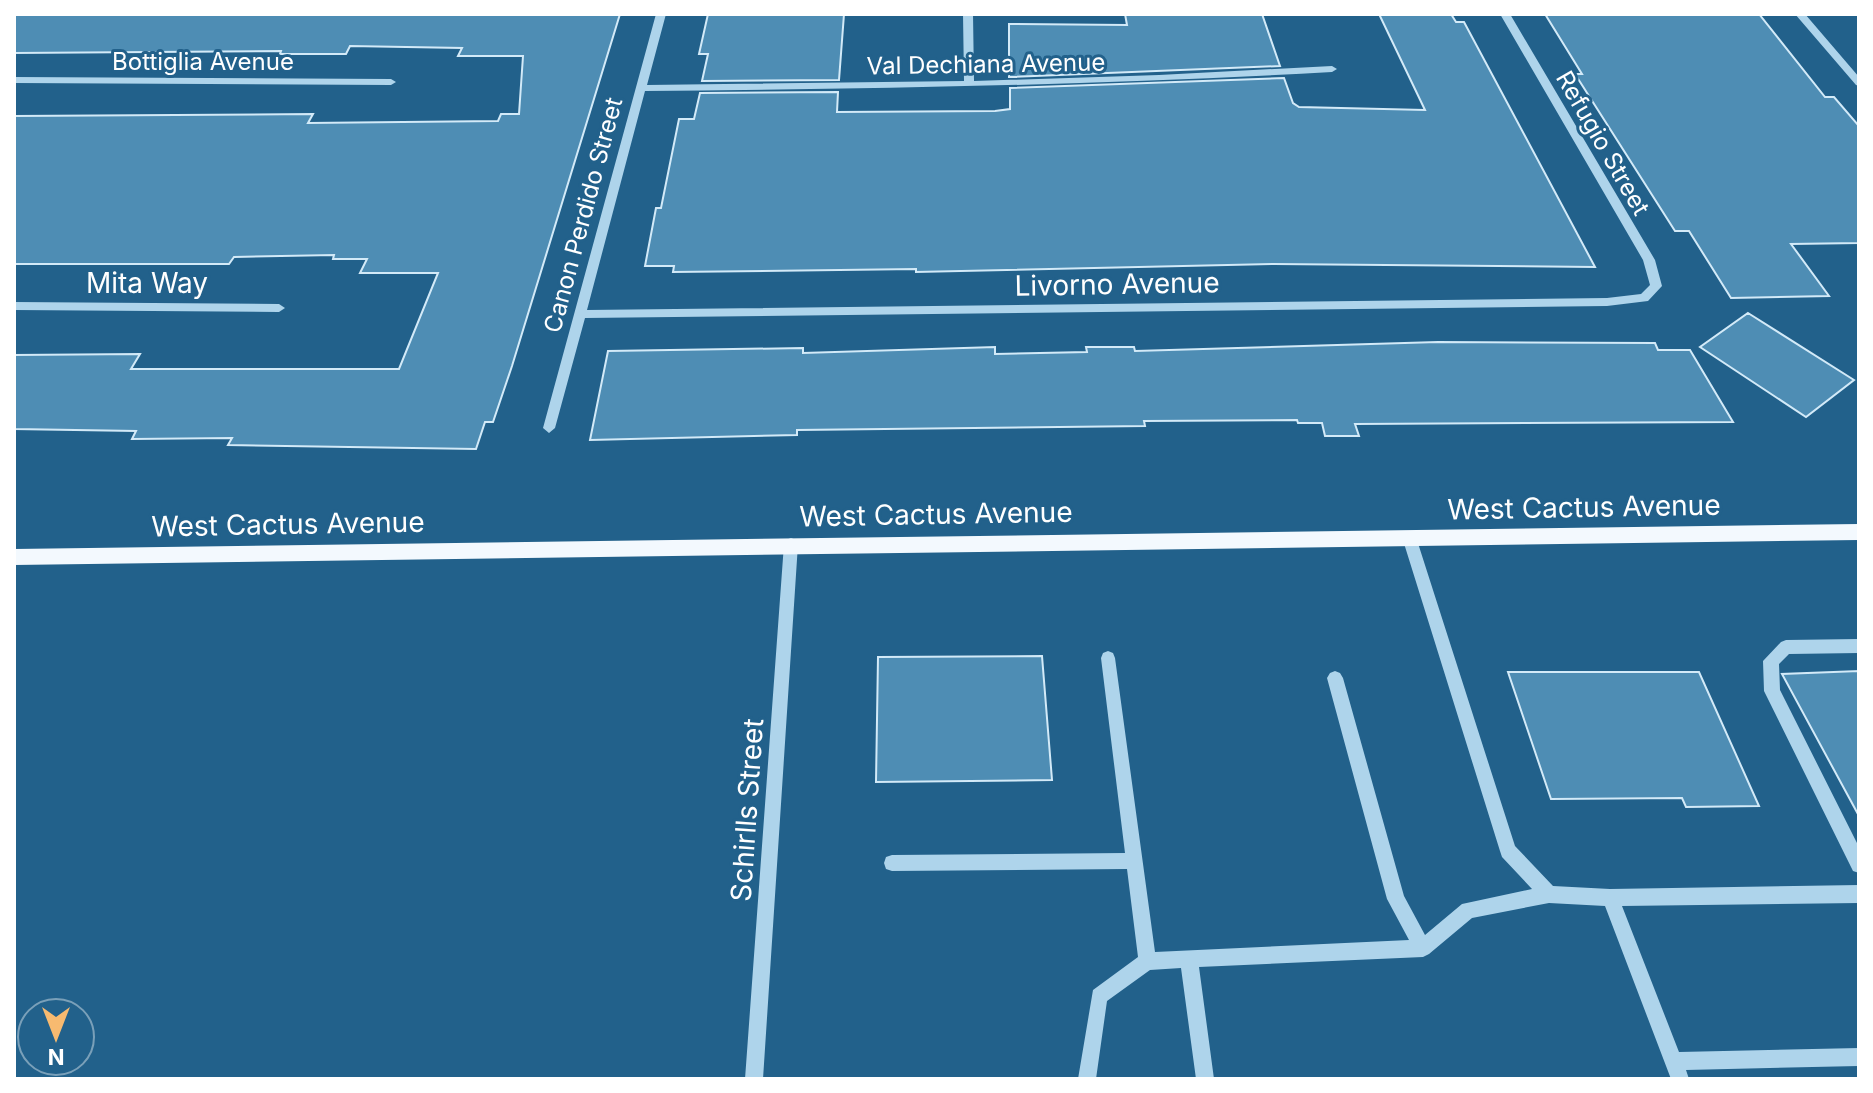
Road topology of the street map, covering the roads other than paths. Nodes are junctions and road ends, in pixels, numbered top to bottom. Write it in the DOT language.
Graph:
graph roads {
  1 [pos="661,14"];
  2 [pos="968,14"];
  3 [pos="1505,14"];
  4 [pos="1800,14"];
  5 [pos="1332,69"];
  6 [pos="1855,73"];
  7 [pos="14,80"];
  8 [pos="391,82"];
  9 [pos="1859,83"];
  10 [pos="969,85"];
  11 [pos="640,88"];
  12 [pos="1652,294"];
  13 [pos="14,306"];
  14 [pos="279,308"];
  15 [pos="580,314"];
  16 [pos="549,428"];
  17 [pos="1859,532"];
  18 [pos="1409,537"];
  19 [pos="791,544"];
  20 [pos="14,557"];
  21 [pos="1859,646"];
  22 [pos="1108,658"];
  23 [pos="1335,678"];
  24 [pos="1134,861"];
  25 [pos="892,863"];
  26 [pos="1859,865"];
  27 [pos="1549,894"];
  28 [pos="1859,894"];
  29 [pos="1610,898"];
  30 [pos="1423,948"];
  31 [pos="1189,960"];
  32 [pos="1147,961"];
  33 [pos="1859,1057"];
  34 [pos="1676,1070"];
  35 [pos="754,1079"];
  36 [pos="1087,1079"];
  37 [pos="1205,1079"];
  1 -- 11 [label="street, Canon Perdido Street"];
  2 -- 10 [label="street"];
  3 -- 12 [label="street, Refugio Street"];
  4 -- 6 [label="street"];
  5 -- 10 [label="street, Val Dechiana Avenue"];
  6 -- 9 [label="street"];
  7 -- 8 [label="street, Bottiglia Avenue"];
  10 -- 11 [label="street, Val Dechiana Avenue"];
  11 -- 15 [label="street, Canon Perdido Street"];
  12 -- 15 [label="street, Livorno Avenue"];
  13 -- 14 [label="street, Mita Way"];
  15 -- 16 [label="street, Canon Perdido Street"];
  17 -- 18 [label="main road, West Cactus Avenue"];
  18 -- 19 [label="main road, West Cactus Avenue"];
  18 -- 27 [label="street"];
  19 -- 20 [label="main road, West Cactus Avenue"];
  19 -- 35 [label="street, Schirlls Street"];
  21 -- 26 [label="street"];
  22 -- 24 [label="street"];
  23 -- 30 [label="street"];
  24 -- 25 [label="street"];
  24 -- 32 [label="street"];
  27 -- 29 [label="street"];
  27 -- 30 [label="street"];
  28 -- 29 [label="street"];
  29 -- 34 [label="street"];
  30 -- 31 [label="street"];
  31 -- 32 [label="street"];
  31 -- 37 [label="street"];
  32 -- 36 [label="street"];
  33 -- 34 [label="street"];
}
